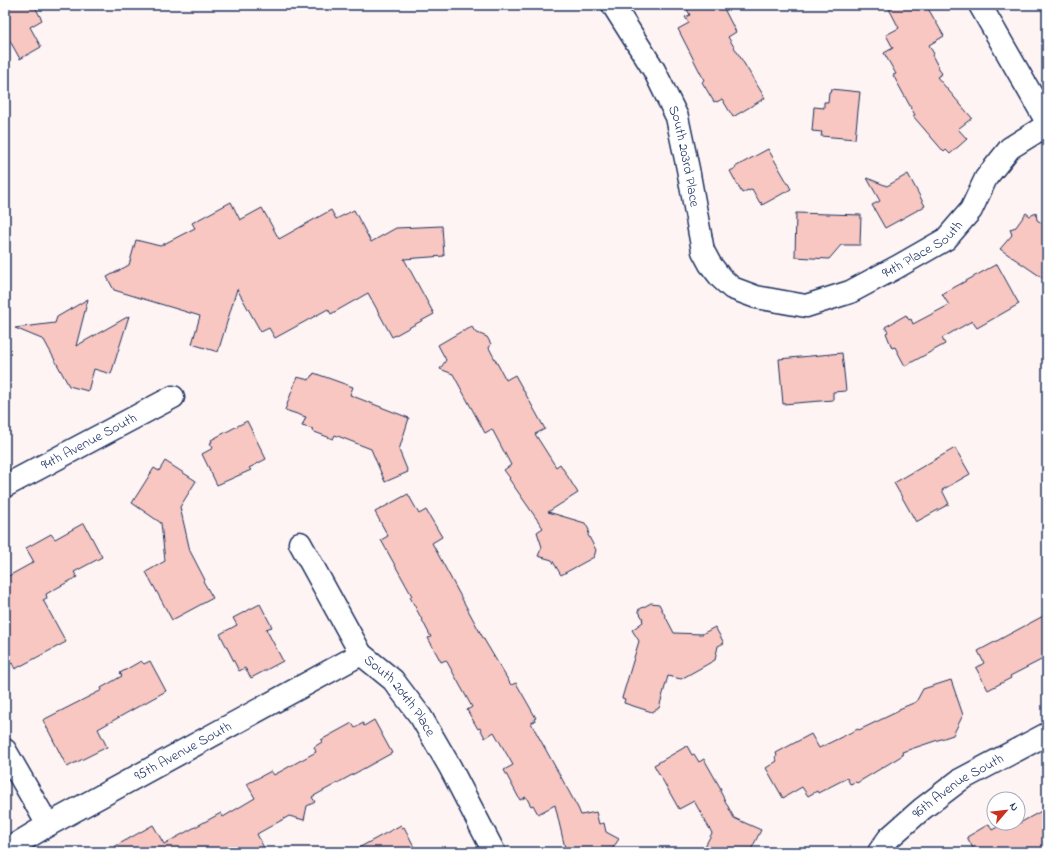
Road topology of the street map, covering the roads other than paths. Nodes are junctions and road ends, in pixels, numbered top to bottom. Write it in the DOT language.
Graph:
graph roads {
  1 [pos="614,5"];
  2 [pos="980,5"];
  3 [pos="1047,124"];
  4 [pos="756,297"];
  5 [pos="173,397"];
  6 [pos="5,486"];
  7 [pos="300,543"];
  8 [pos="361,654"];
  9 [pos="1047,734"];
  10 [pos="5,750"];
  11 [pos="48,825"];
  12 [pos="5,851"];
  13 [pos="494,852"];
  14 [pos="879,852"];
  1 -- 4 [label="street, South 203rd Place"];
  2 -- 3 [label="street"];
  3 -- 4 [label="street, 94th Place South"];
  5 -- 6 [label="street, 94th Avenue South"];
  7 -- 8 [label="street, South 204th Place"];
  8 -- 11 [label="street, 95th Avenue South"];
  8 -- 13 [label="street, South 204th Place"];
  9 -- 14 [label="street, 96th Avenue South"];
  10 -- 11 [label="street"];
  11 -- 12 [label="street, 95th Avenue South"];
}
